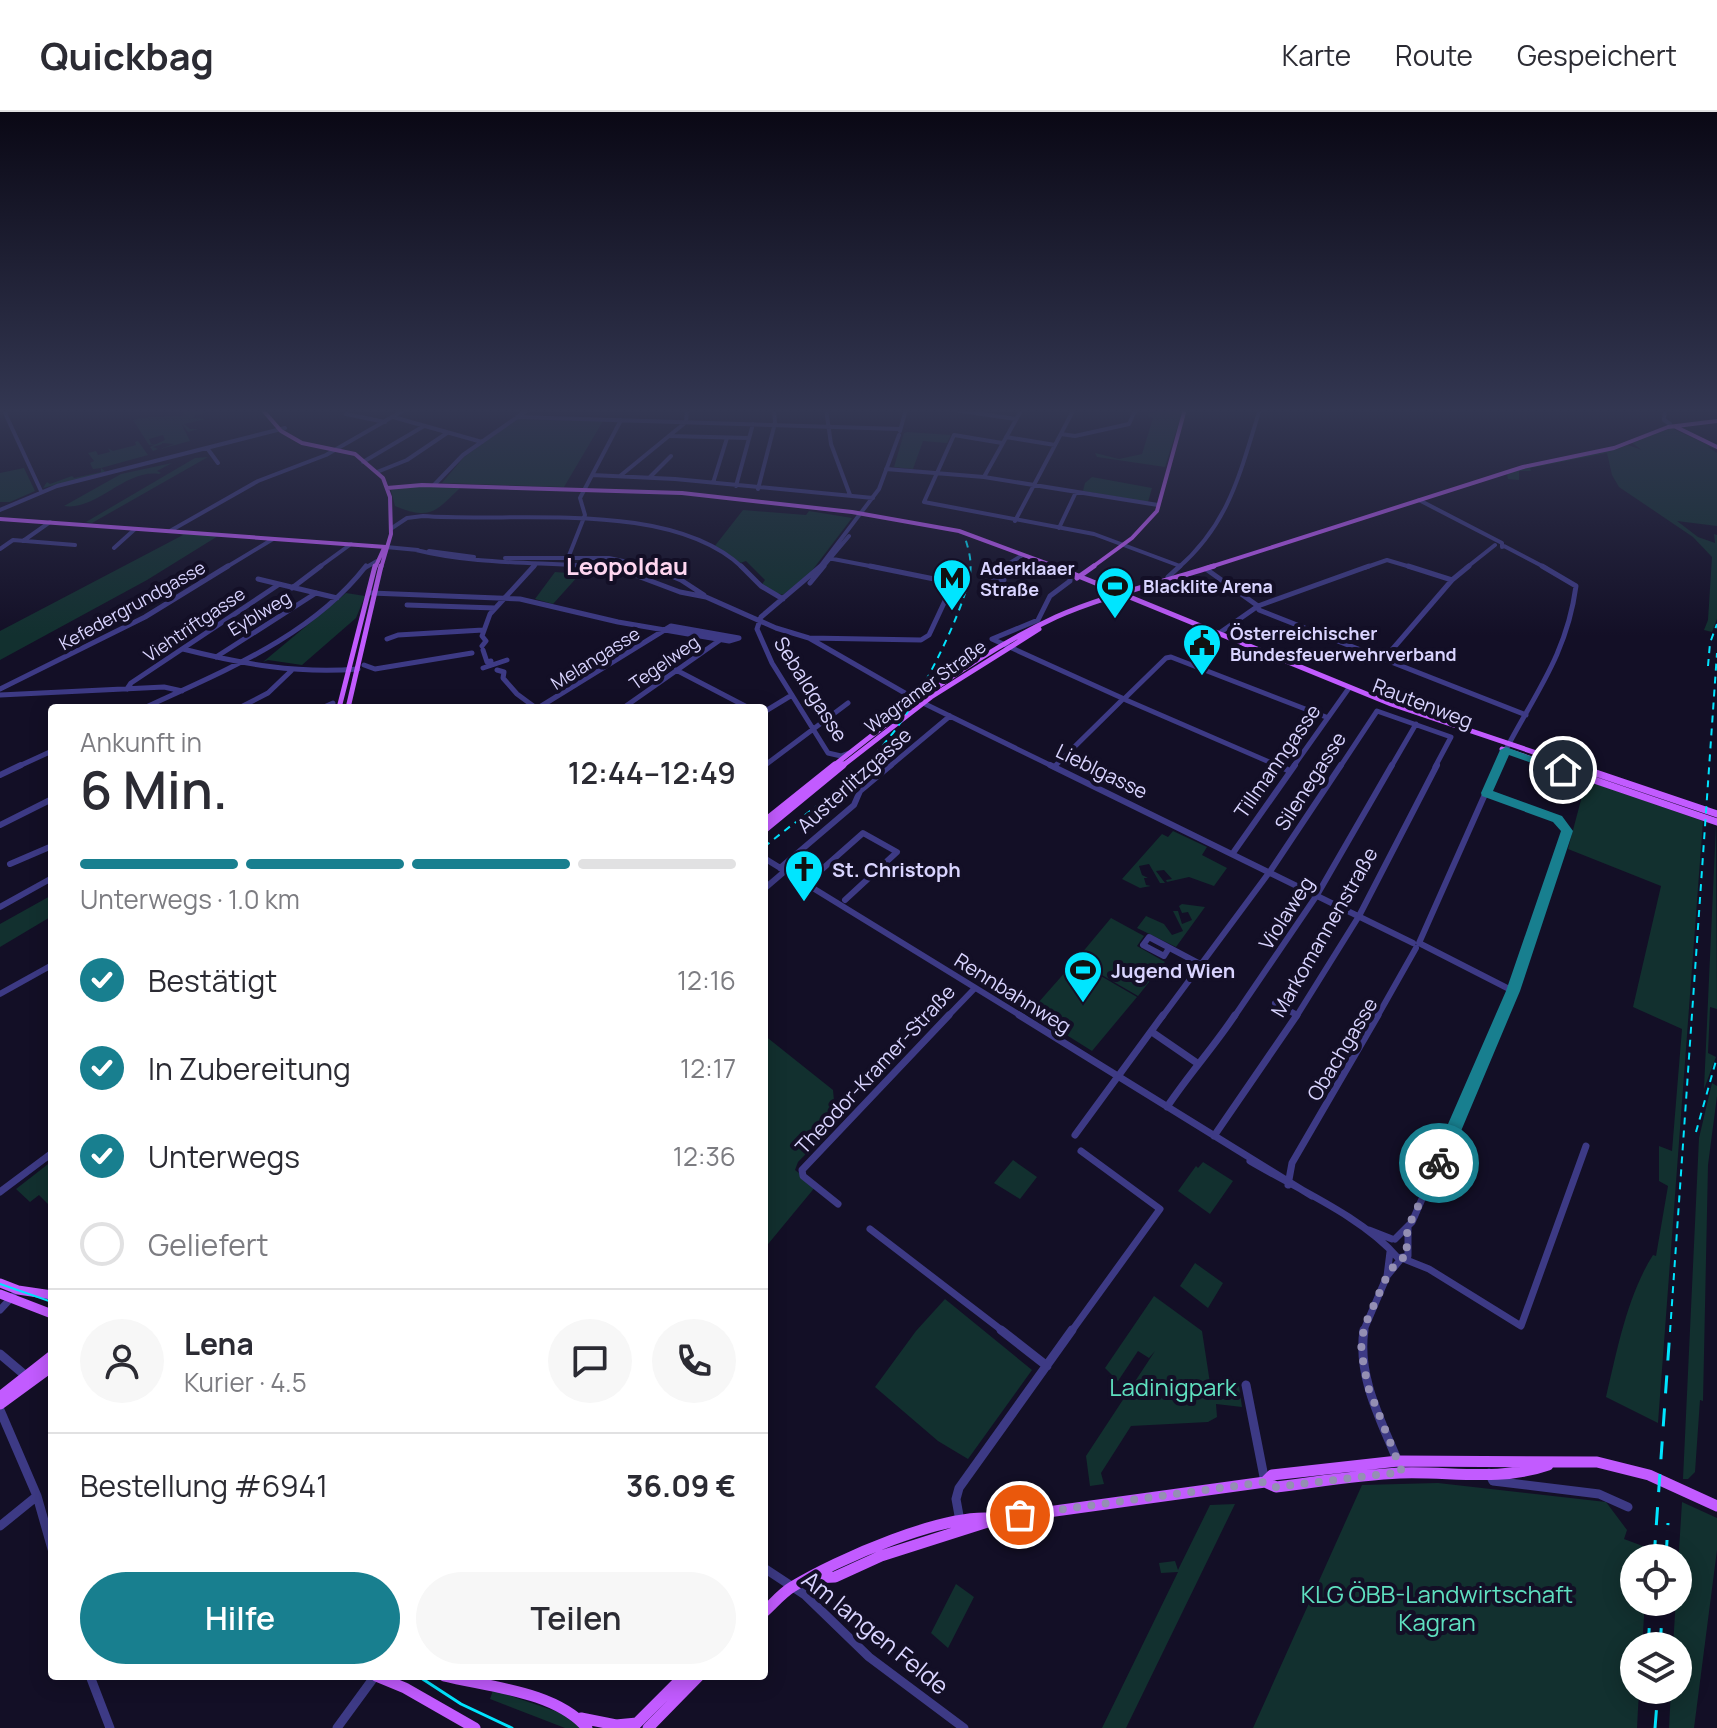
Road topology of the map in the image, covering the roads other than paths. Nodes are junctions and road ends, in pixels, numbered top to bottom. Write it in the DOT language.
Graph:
graph roads {
  1 [pos="38,484"];
  2 [pos="66,484"];
  3 [pos="252,484"];
  4 [pos="385,484"];
  5 [pos="587,484"];
  6 [pos="724,484"];
  7 [pos="759,484"];
  8 [pos="846,484"];
  9 [pos="881,484"];
  10 [pos="885,484"];
  11 [pos="932,484"];
  12 [pos="1029,484"];
  13 [pos="1163,484"];
  14 [pos="1236,484"];
  15 [pos="1468,484"];
  16 [pos="434,485"];
  17 [pos="1033,485"];
  18 [pos="736,486"];
  19 [pos="387,488"];
  20 [pos="584,489"];
  21 [pos="758,489"];
  22 [pos="41,491"];
  23 [pos="1076,492"];
  24 [pos="850,495"];
  25 [pos="873,498"];
  26 [pos="1419,500"];
  27 [pos="1158,505"];
  28 [pos="0,510"];
  29 [pos="863,515"];
  30 [pos="0,519"];
  31 [pos="1015,521"];
  32 [pos="50,522"];
  33 [pos="583,522"];
  34 [pos="392,528"];
  35 [pos="1059,528"];
  36 [pos="135,529"];
  37 [pos="170,531"];
  38 [pos="273,539"];
  39 [pos="23,541"];
  40 [pos="351,544"];
  41 [pos="1123,544"];
  42 [pos="1495,544"];
  43 [pos="75,545"];
  44 [pos="386,547"];
  45 [pos="114,548"];
  46 [pos="0,549"];
  47 [pos="416,550"];
  48 [pos="568,556"];
  49 [pos="1022,556"];
  50 [pos="830,558"];
  51 [pos="377,561"];
  52 [pos="564,563"];
  53 [pos="536,564"];
  54 [pos="1180,566"];
  55 [pos="1002,568"];
  56 [pos="1206,569"];
  57 [pos="1075,578"];
  58 [pos="1168,578"];
  59 [pos="258,579"];
  60 [pos="1452,580"];
  61 [pos="278,585"];
  62 [pos="292,588"];
  63 [pos="374,592"];
  64 [pos="316,593"];
  65 [pos="706,597"];
  66 [pos="1123,597"];
  67 [pos="337,598"];
  68 [pos="504,598"];
  69 [pos="783,599"];
  70 [pos="407,605"];
  71 [pos="1258,606"];
  72 [pos="495,608"];
  73 [pos="759,621"];
  74 [pos="483,630"];
  75 [pos="663,630"];
  76 [pos="1218,634"];
  77 [pos="387,639"];
  78 [pos="720,640"];
  79 [pos="820,641"];
  80 [pos="1002,646"];
  81 [pos="183,649"];
  82 [pos="480,650"];
  83 [pos="216,657"];
  84 [pos="1384,659"];
  85 [pos="507,660"];
  86 [pos="238,664"];
  87 [pos="361,667"];
  88 [pos="498,668"];
  89 [pos="350,669"];
  90 [pos="676,670"];
  91 [pos="291,671"];
  92 [pos="127,689"];
  93 [pos="1348,689"];
  94 [pos="182,691"];
  95 [pos="0,692"];
  96 [pos="792,695"];
  97 [pos="1124,699"];
  98 [pos="920,702"];
  99 [pos="848,703"];
  100 [pos="153,704"];
  101 [pos="247,704"];
  102 [pos="340,704"];
  103 [pos="349,704"];
  104 [pos="533,704"];
  105 [pos="544,704"];
  106 [pos="629,704"];
  107 [pos="741,704"];
  108 [pos="768,710"];
  109 [pos="1377,711"];
  110 [pos="1526,715"];
  111 [pos="950,716"];
  112 [pos="1326,717"];
  113 [pos="1416,724"];
  114 [pos="812,729"];
  115 [pos="1451,737"];
  116 [pos="1507,748"];
  117 [pos="853,752"];
  118 [pos="48,755"];
  119 [pos="768,763"];
  120 [pos="1055,766"];
  121 [pos="1290,771"];
  122 [pos="0,775"];
  123 [pos="1486,793"];
  124 [pos="48,801"];
  125 [pos="1717,814"];
  126 [pos="768,819"];
  127 [pos="1717,822"];
  128 [pos="0,825"];
  129 [pos="768,827"];
  130 [pos="48,848"];
  131 [pos="1233,853"];
  132 [pos="768,860"];
  133 [pos="10,864"];
  134 [pos="783,869"];
  135 [pos="1270,872"];
  136 [pos="811,879"];
  137 [pos="48,880"];
  138 [pos="768,885"];
  139 [pos="1317,895"];
  140 [pos="845,900"];
  141 [pos="0,907"];
  142 [pos="1359,916"];
  143 [pos="1418,945"];
  144 [pos="1169,948"];
  145 [pos="1202,965"];
  146 [pos="48,967"];
  147 [pos="975,988"];
  148 [pos="1513,991"];
  149 [pos="0,994"];
  150 [pos="1275,1003"];
  151 [pos="1297,1015"];
  152 [pos="1152,1032"];
  153 [pos="1197,1063"];
  154 [pos="1119,1077"];
  155 [pos="1167,1107"];
  156 [pos="1075,1135"];
  157 [pos="1214,1136"];
  158 [pos="1586,1146"];
  159 [pos="1081,1151"];
  160 [pos="48,1156"];
  161 [pos="1283,1179"];
  162 [pos="0,1192"];
  163 [pos="838,1204"];
  164 [pos="1408,1227"];
  165 [pos="870,1229"];
  166 [pos="1391,1245"];
  167 [pos="1408,1248"];
  168 [pos="1403,1259"];
  169 [pos="1429,1269"];
  170 [pos="1387,1276"];
  171 [pos="0,1283"];
  172 [pos="15,1293"];
  173 [pos="0,1294"];
  174 [pos="48,1295"];
  175 [pos="0,1310"];
  176 [pos="48,1312"];
  177 [pos="0,1354"];
  178 [pos="48,1359"];
  179 [pos="1047,1366"];
  180 [pos="48,1369"];
  181 [pos="26,1376"];
  182 [pos="1246,1385"];
  183 [pos="0,1397"];
  184 [pos="0,1407"];
  185 [pos="1484,1461"];
  186 [pos="1548,1465"];
  187 [pos="1400,1467"];
  188 [pos="1489,1474"];
  189 [pos="1265,1482"];
  190 [pos="37,1496"];
  191 [pos="1717,1506"];
  192 [pos="1628,1507"];
  193 [pos="961,1525"];
  194 [pos="0,1526"];
  195 [pos="48,1535"];
  196 [pos="768,1571"];
  197 [pos="790,1588"];
  198 [pos="768,1608"];
  199 [pos="92,1680"];
  200 [pos="372,1680"];
  201 [pos="385,1680"];
  202 [pos="460,1680"];
  203 [pos="680,1680"];
  204 [pos="694,1680"];
  205 [pos="584,1723"];
  206 [pos="639,1726"];
  207 [pos="110,1728"];
  208 [pos="337,1728"];
  209 [pos="475,1728"];
  210 [pos="964,1728"];
  1 -- 22 [label="street"];
  2 -- 22 [label="street"];
  3 -- 37 [label="street"];
  4 -- 19 [label="main road"];
  5 -- 20 [label="street"];
  6 -- 18 [label="street"];
  7 -- 21 [label="street"];
  8 -- 24 [label="street"];
  9 -- 25 [label="street"];
  10 -- 29 [label="street"];
  11 -- 31 [label="street"];
  12 -- 17 [label="street"];
  13 -- 27 [label="main road"];
  14 -- 54 [label="street"];
  15 -- 26 [label="main road, Wagramer Straße"];
  16 -- 19 [label="main road"];
  16 -- 20 [label="main road"];
  17 -- 23 [label="street"];
  17 -- 31 [label="street"];
  18 -- 21 [label="street"];
  19 -- 34 [label="main road"];
  20 -- 29 [label="main road"];
  20 -- 33 [label="street"];
  21 -- 24 [label="street"];
  22 -- 28 [label="street"];
  23 -- 27 [label="street"];
  23 -- 35 [label="street"];
  24 -- 25 [label="street"];
  25 -- 29 [label="street"];
  26 -- 42 [label="street"];
  26 -- 56 [label="main road, Wagramer Straße"];
  27 -- 41 [label="main road"];
  29 -- 49 [label="main road"];
  29 -- 50 [label="street"];
  30 -- 32 [label="main road"];
  31 -- 35 [label="street"];
  32 -- 36 [label="main road"];
  32 -- 39 [label="street"];
  33 -- 34 [label="street"];
  33 -- 48 [label="street"];
  33 -- 69 [label="street"];
  34 -- 44 [label="main road"];
  35 -- 41 [label="street"];
  36 -- 37 [label="main road"];
  36 -- 45 [label="street"];
  37 -- 38 [label="main road"];
  38 -- 40 [label="main road"];
  38 -- 95 [label="street, Kefedergrundgasse"];
  39 -- 43 [label="street"];
  39 -- 46 [label="street"];
  40 -- 44 [label="main road"];
  40 -- 62 [label="street"];
  41 -- 54 [label="street"];
  41 -- 57 [label="main road"];
  42 -- 60 [label="street"];
  42 -- 110 [label="street, Obachgasse"];
  44 -- 47 [label="street"];
  44 -- 51 [label="main road"];
  44 -- 63 [label="main road"];
  47 -- 48 [label="street"];
  47 -- 53 [label="street"];
  48 -- 52 [label="street"];
  48 -- 65 [label="street"];
  49 -- 55 [label="street"];
  49 -- 57 [label="main road"];
  50 -- 69 [label="street"];
  50 -- 73 [label="street"];
  50 -- 79 [label="street"];
  51 -- 63 [label="main road"];
  51 -- 67 [label="street"];
  52 -- 53 [label="street"];
  52 -- 65 [label="street"];
  53 -- 68 [label="street"];
  54 -- 58 [label="street"];
  56 -- 58 [label="main road, Wagramer Straße"];
  56 -- 71 [label="street"];
  57 -- 66 [label="main road"];
  57 -- 80 [label="street"];
  58 -- 66 [label="main road, Wagramer Straße"];
  59 -- 61 [label="street"];
  60 -- 71 [label="street"];
  60 -- 84 [label="street"];
  61 -- 62 [label="street"];
  61 -- 81 [label="street, Viehtriftgasse"];
  62 -- 64 [label="street"];
  63 -- 68 [label="street"];
  63 -- 87 [label="main road"];
  63 -- 89 [label="main road"];
  64 -- 67 [label="street"];
  64 -- 83 [label="street, Eyblweg"];
  65 -- 73 [label="street"];
  66 -- 76 [label="main road, Rautenweg"];
  66 -- 80 [label="main road, Wagramer Straße"];
  66 -- 93 [label="main road, Rautenweg"];
  67 -- 86 [label="street"];
  68 -- 72 [label="street"];
  68 -- 75 [label="street"];
  69 -- 73 [label="street"];
  70 -- 72 [label="street"];
  71 -- 76 [label="street"];
  71 -- 84 [label="street"];
  72 -- 74 [label="street"];
  73 -- 79 [label="street, Lieblgasse"];
  73 -- 96 [label="street, Sebaldgasse"];
  74 -- 77 [label="street"];
  74 -- 82 [label="street"];
  75 -- 78 [label="street"];
  75 -- 78 [label="street"];
  75 -- 105 [label="street, Melangasse"];
  76 -- 93 [label="main road, Rautenweg"];
  78 -- 90 [label="street, Tegelweg"];
  79 -- 98 [label="street, Lieblgasse"];
  80 -- 97 [label="street"];
  80 -- 98 [label="main road, Wagramer Straße"];
  81 -- 83 [label="street"];
  81 -- 92 [label="street, Viehtriftgasse"];
  82 -- 87 [label="street"];
  82 -- 88 [label="street"];
  82 -- 88 [label="street"];
  83 -- 86 [label="street"];
  84 -- 110 [label="street"];
  85 -- 88 [label="street"];
  86 -- 91 [label="street"];
  86 -- 94 [label="street"];
  87 -- 89 [label="street"];
  87 -- 103 [label="main road"];
  88 -- 104 [label="street"];
  89 -- 91 [label="street"];
  89 -- 102 [label="main road"];
  90 -- 106 [label="street, Tegelweg"];
  90 -- 107 [label="street"];
  91 -- 101 [label="street"];
  92 -- 94 [label="street"];
  92 -- 95 [label="street"];
  93 -- 112 [label="street, Tillmanngasse"];
  93 -- 116 [label="main road, Rautenweg"];
  94 -- 100 [label="street"];
  96 -- 108 [label="street"];
  96 -- 114 [label="street, Sebaldgasse"];
  97 -- 112 [label="street"];
  97 -- 120 [label="street"];
  97 -- 121 [label="street"];
  98 -- 111 [label="street, Lieblgasse"];
  98 -- 117 [label="main road, Wagramer Straße"];
  98 -- 129 [label="main road, Wagramer Straße"];
  99 -- 114 [label="street"];
  109 -- 113 [label="street, Rautenweg"];
  109 -- 135 [label="street, Silenegasse"];
  110 -- 116 [label="street, Obachgasse"];
  111 -- 120 [label="street, Lieblgasse"];
  111 -- 134 [label="street, Austerlitzgasse"];
  112 -- 121 [label="street, Tillmanngasse"];
  113 -- 115 [label="street, Rautenweg"];
  113 -- 139 [label="street, Violaweg"];
  114 -- 117 [label="street, Sebaldgasse"];
  114 -- 119 [label="street"];
  115 -- 142 [label="street, Markomannenstraße"];
  116 -- 123 [label="street, Obachgasse"];
  116 -- 125 [label="main road, Rautenweg"];
  116 -- 127 [label="main road, Rautenweg"];
  117 -- 126 [label="main road, Wagramer Straße"];
  118 -- 122 [label="street"];
  120 -- 131 [label="street, Lieblgasse"];
  121 -- 131 [label="street, Tillmanngasse"];
  123 -- 143 [label="street, Obachgasse"];
  123 -- 148 [label="street"];
  124 -- 128 [label="street"];
  130 -- 133 [label="street"];
  131 -- 135 [label="street, Lieblgasse"];
  132 -- 134 [label="street, Rennbahnweg"];
  134 -- 138 [label="street, Austerlitzgasse"];
  134 -- 147 [label="street, Rennbahnweg"];
  135 -- 139 [label="street, Lieblgasse"];
  135 -- 145 [label="street, Silenegasse"];
  136 -- 140 [label="street"];
  137 -- 141 [label="street"];
  139 -- 142 [label="street, Lieblgasse"];
  139 -- 153 [label="street, Violaweg"];
  142 -- 143 [label="street, Lieblgasse"];
  142 -- 151 [label="street, Markomannenstraße"];
  143 -- 148 [label="street, Lieblgasse"];
  143 -- 161 [label="street, Obachgasse"];
  144 -- 145 [label="street"];
  145 -- 152 [label="street, Silenegasse"];
  146 -- 149 [label="street"];
  147 -- 154 [label="street, Rennbahnweg"];
  147 -- 163 [label="street, Theodor-Kramer-Straße"];
  148 -- 164 [label="street"];
  150 -- 151 [label="street"];
  151 -- 157 [label="street, Markomannenstraße"];
  152 -- 153 [label="street"];
  152 -- 154 [label="street, Silenegasse"];
  153 -- 155 [label="street, Violaweg"];
  154 -- 155 [label="street, Rennbahnweg"];
  154 -- 156 [label="street, Silenegasse"];
  155 -- 157 [label="street, Rennbahnweg"];
  157 -- 161 [label="street, Rennbahnweg"];
  158 -- 169 [label="street"];
  159 -- 179 [label="street"];
  160 -- 162 [label="street"];
  161 -- 166 [label="street, Rennbahnweg"];
  164 -- 166 [label="street"];
  164 -- 167 [label="street"];
  165 -- 179 [label="street"];
  166 -- 167 [label="street"];
  166 -- 168 [label="street"];
  166 -- 170 [label="street"];
  167 -- 168 [label="street"];
  167 -- 169 [label="street"];
  168 -- 169 [label="street"];
  168 -- 170 [label="street"];
  170 -- 187 [label="street"];
  171 -- 172 [label="main road"];
  172 -- 173 [label="main road"];
  172 -- 174 [label="main road"];
  172 -- 175 [label="street"];
  172 -- 176 [label="main road"];
  177 -- 181 [label="street"];
  178 -- 181 [label="main road"];
  179 -- 193 [label="street"];
  180 -- 184 [label="main road"];
  181 -- 183 [label="main road"];
  182 -- 189 [label="street"];
  184 -- 190 [label="street"];
  185 -- 186 [label="main road"];
  185 -- 187 [label="main road"];
  185 -- 188 [label="street"];
  186 -- 188 [label="main road"];
  186 -- 191 [label="main road"];
  187 -- 188 [label="main road"];
  187 -- 189 [label="main road"];
  188 -- 192 [label="street"];
  189 -- 193 [label="main road"];
  190 -- 194 [label="street"];
  190 -- 195 [label="street"];
  193 -- 197 [label="main road"];
  196 -- 197 [label="street, Am langen Felde"];
  197 -- 198 [label="main road"];
  197 -- 210 [label="street, Am langen Felde"];
  199 -- 207 [label="street"];
  200 -- 208 [label="street"];
  201 -- 209 [label="main road"];
  202 -- 205 [label="main road"];
  203 -- 206 [label="main road"];
  204 -- 206 [label="main road"];
  205 -- 206 [label="main road"];
}
